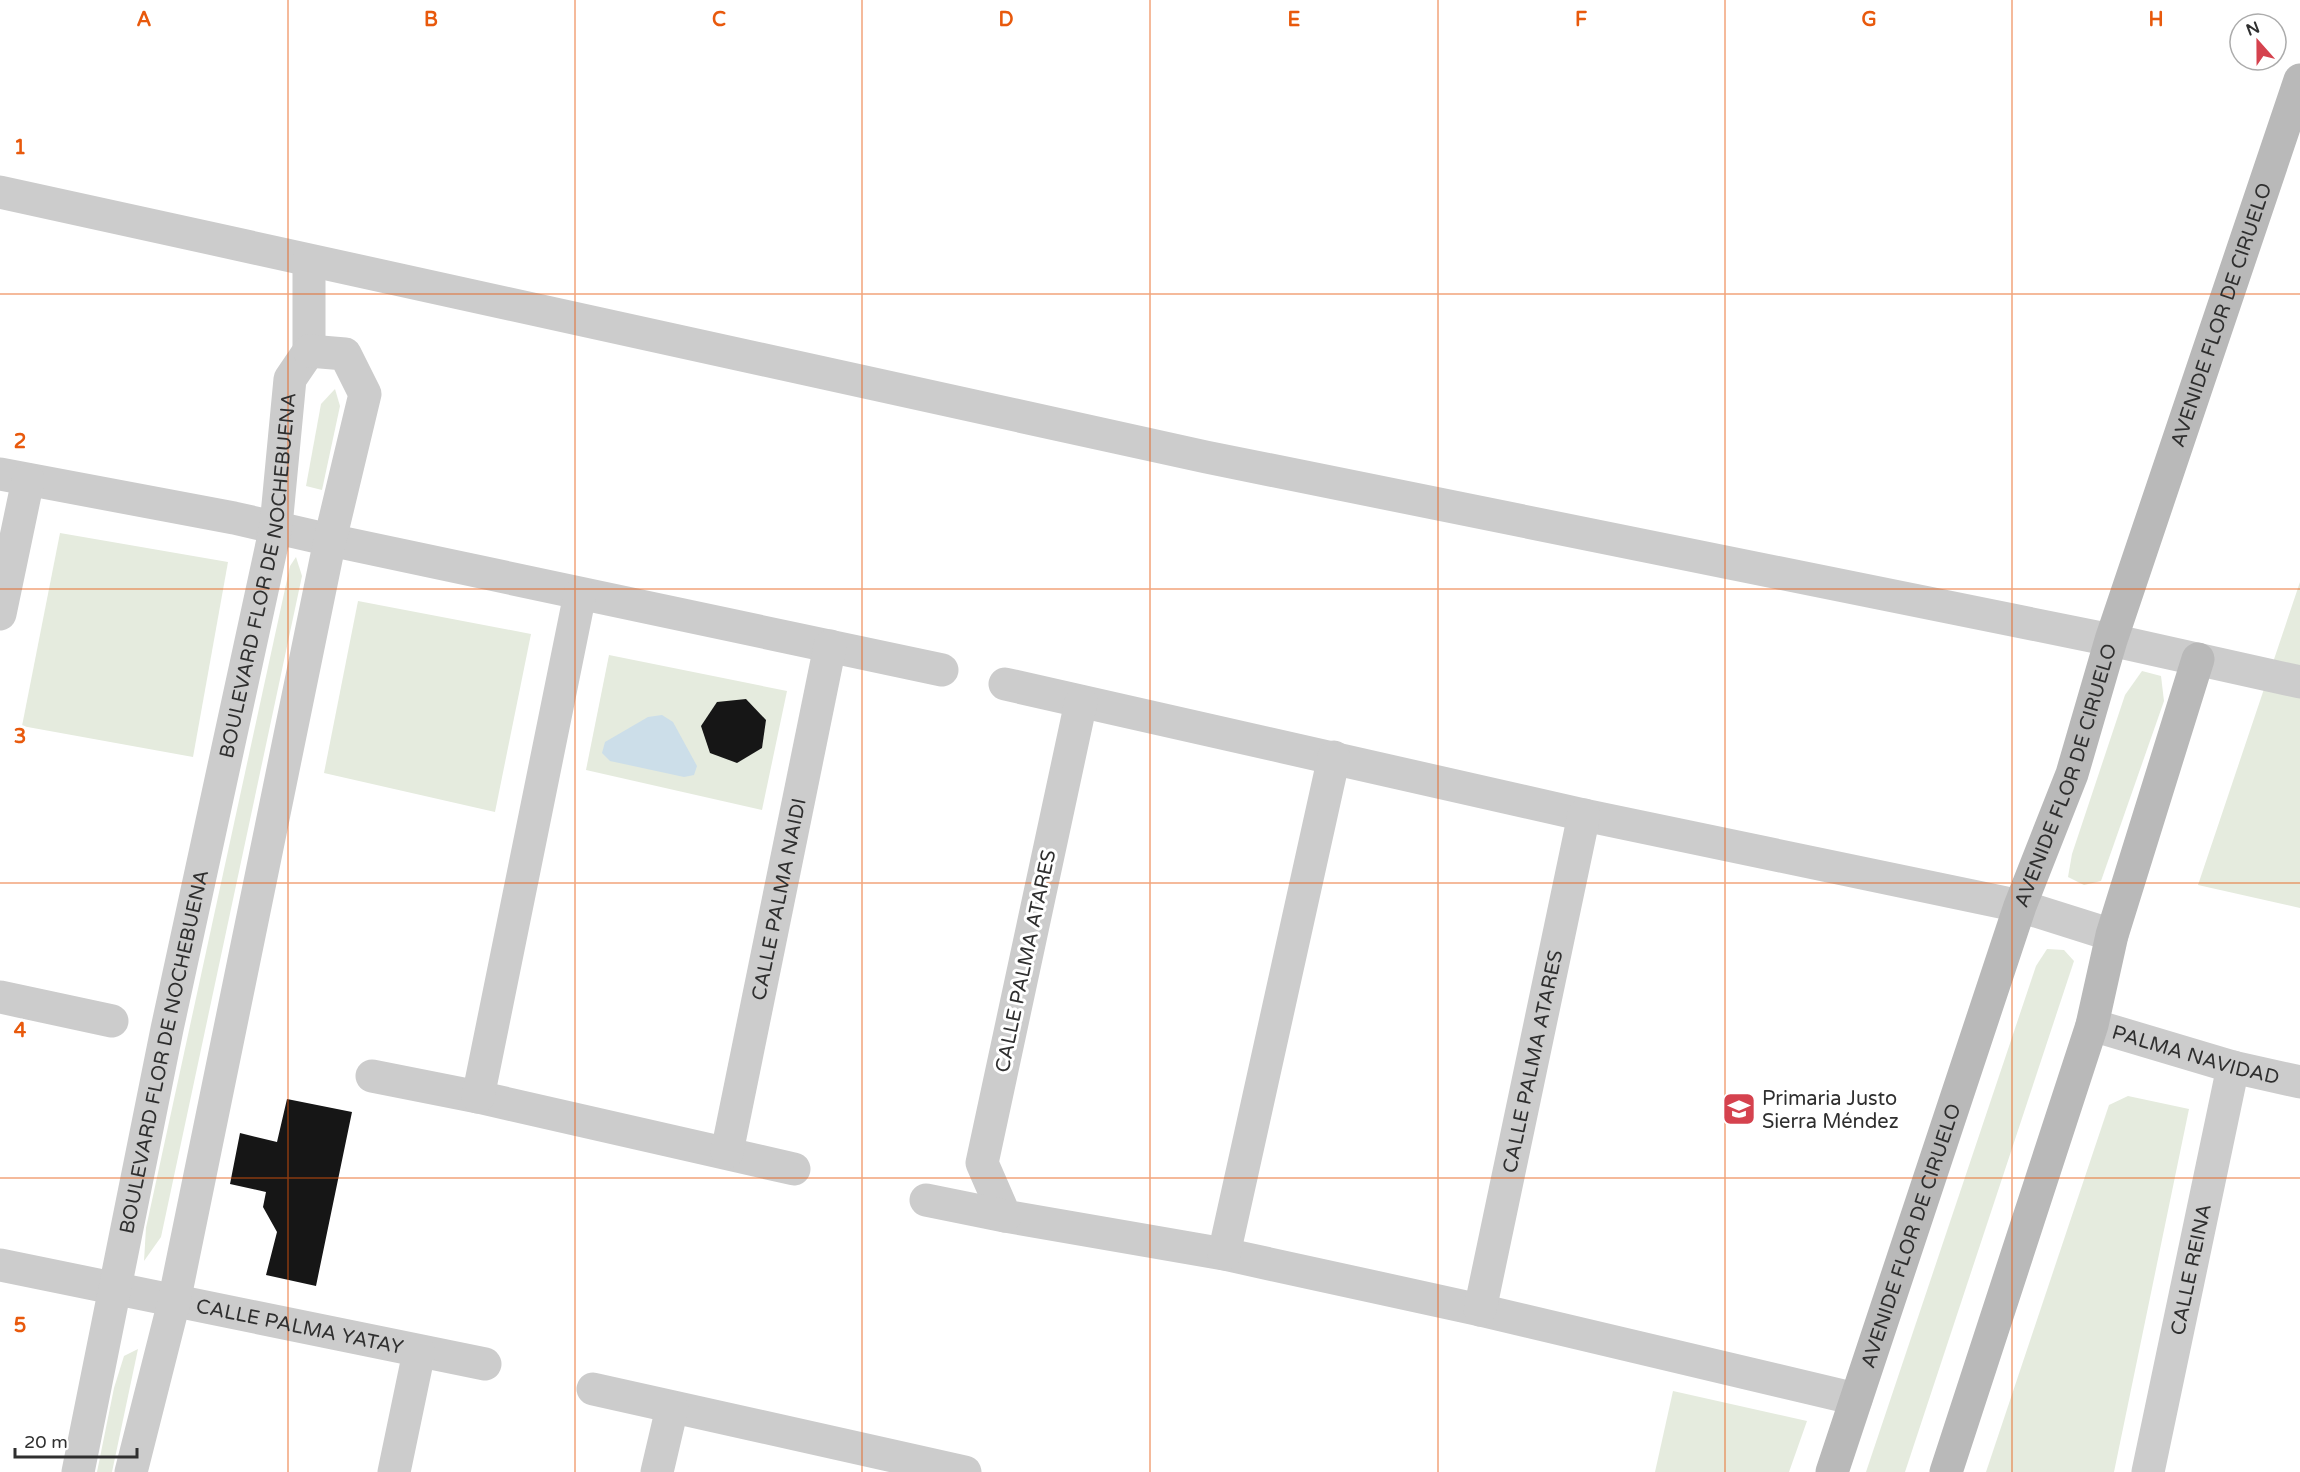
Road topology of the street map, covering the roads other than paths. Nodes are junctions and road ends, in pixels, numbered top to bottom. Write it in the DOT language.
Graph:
graph roads {
  1 [pos="2300,80"];
  2 [pos="0,192"];
  3 [pos="309,261"];
  4 [pos="309,351"];
  5 [pos="14,477"];
  6 [pos="276,526"];
  7 [pos="330,540"];
  8 [pos="580,594"];
  9 [pos="0,614"];
  10 [pos="2111,640"];
  11 [pos="830,646"];
  12 [pos="2198,659"];
  13 [pos="942,670"];
  14 [pos="2300,682"];
  15 [pos="1005,684"];
  16 [pos="1082,702"];
  17 [pos="1334,757"];
  18 [pos="1584,815"];
  19 [pos="2020,906"];
  20 [pos="2112,935"];
  21 [pos="0,997"];
  22 [pos="112,1020"];
  23 [pos="2092,1025"];
  24 [pos="2234,1067"];
  25 [pos="372,1076"];
  26 [pos="2300,1082"];
  27 [pos="478,1097"];
  28 [pos="726,1152"];
  29 [pos="794,1169"];
  30 [pos="927,1200"];
  31 [pos="1005,1216"];
  32 [pos="1224,1254"];
  33 [pos="0,1265"];
  34 [pos="114,1287"];
  35 [pos="174,1302"];
  36 [pos="1480,1310"];
  37 [pos="419,1352"];
  38 [pos="485,1364"];
  39 [pos="593,1389"];
  40 [pos="1856,1399"];
  41 [pos="672,1408"];
  42 [pos="923,1468"];
  43 [pos="78,1472"];
  44 [pos="130,1472"];
  45 [pos="394,1472"];
  46 [pos="657,1472"];
  47 [pos="965,1472"];
  48 [pos="1832,1472"];
  49 [pos="1946,1472"];
  50 [pos="2148,1472"];
  1 -- 10 [label="main road, AVENIDE FLOR DE CIRUELO"];
  2 -- 3 [label="street"];
  3 -- 4 [label="street"];
  3 -- 10 [label="street"];
  4 -- 6 [label="street, BOULEVARD FLOR DE NOCHEBUENA"];
  4 -- 7 [label="street"];
  5 -- 6 [label="street"];
  5 -- 9 [label="street"];
  6 -- 7 [label="street"];
  6 -- 34 [label="street, BOULEVARD FLOR DE NOCHEBUENA"];
  7 -- 8 [label="street"];
  7 -- 35 [label="street"];
  8 -- 11 [label="street"];
  8 -- 27 [label="street"];
  10 -- 12 [label="street"];
  10 -- 19 [label="main road, AVENIDE FLOR DE CIRUELO"];
  11 -- 13 [label="street"];
  11 -- 28 [label="street, CALLE PALMA NAIDI"];
  12 -- 14 [label="street"];
  12 -- 20 [label="main road"];
  15 -- 16 [label="street"];
  16 -- 17 [label="street"];
  16 -- 31 [label="street, CALLE PALMA ATARES"];
  17 -- 18 [label="street"];
  17 -- 32 [label="street"];
  18 -- 19 [label="street"];
  18 -- 36 [label="street, CALLE PALMA ATARES"];
  19 -- 20 [label="street"];
  19 -- 40 [label="main road, AVENIDE FLOR DE CIRUELO"];
  20 -- 23 [label="main road"];
  21 -- 22 [label="street"];
  23 -- 24 [label="street, PALMA NAVIDAD"];
  23 -- 49 [label="main road"];
  24 -- 26 [label="street, PALMA NAVIDAD"];
  24 -- 50 [label="street, CALLE REINA"];
  25 -- 27 [label="street"];
  27 -- 28 [label="street"];
  28 -- 29 [label="street"];
  30 -- 31 [label="street"];
  31 -- 32 [label="street"];
  32 -- 36 [label="street"];
  33 -- 34 [label="street, CALLE PALMA YATAY"];
  34 -- 35 [label="street, CALLE PALMA YATAY"];
  34 -- 43 [label="street, BOULEVARD FLOR DE NOCHEBUENA"];
  35 -- 37 [label="street, CALLE PALMA YATAY"];
  35 -- 44 [label="street"];
  36 -- 40 [label="street"];
  37 -- 38 [label="street, CALLE PALMA YATAY"];
  37 -- 45 [label="street"];
  39 -- 41 [label="street"];
  40 -- 48 [label="main road, AVENIDE FLOR DE CIRUELO"];
  41 -- 42 [label="street"];
  41 -- 46 [label="street"];
  42 -- 47 [label="street"];
}
